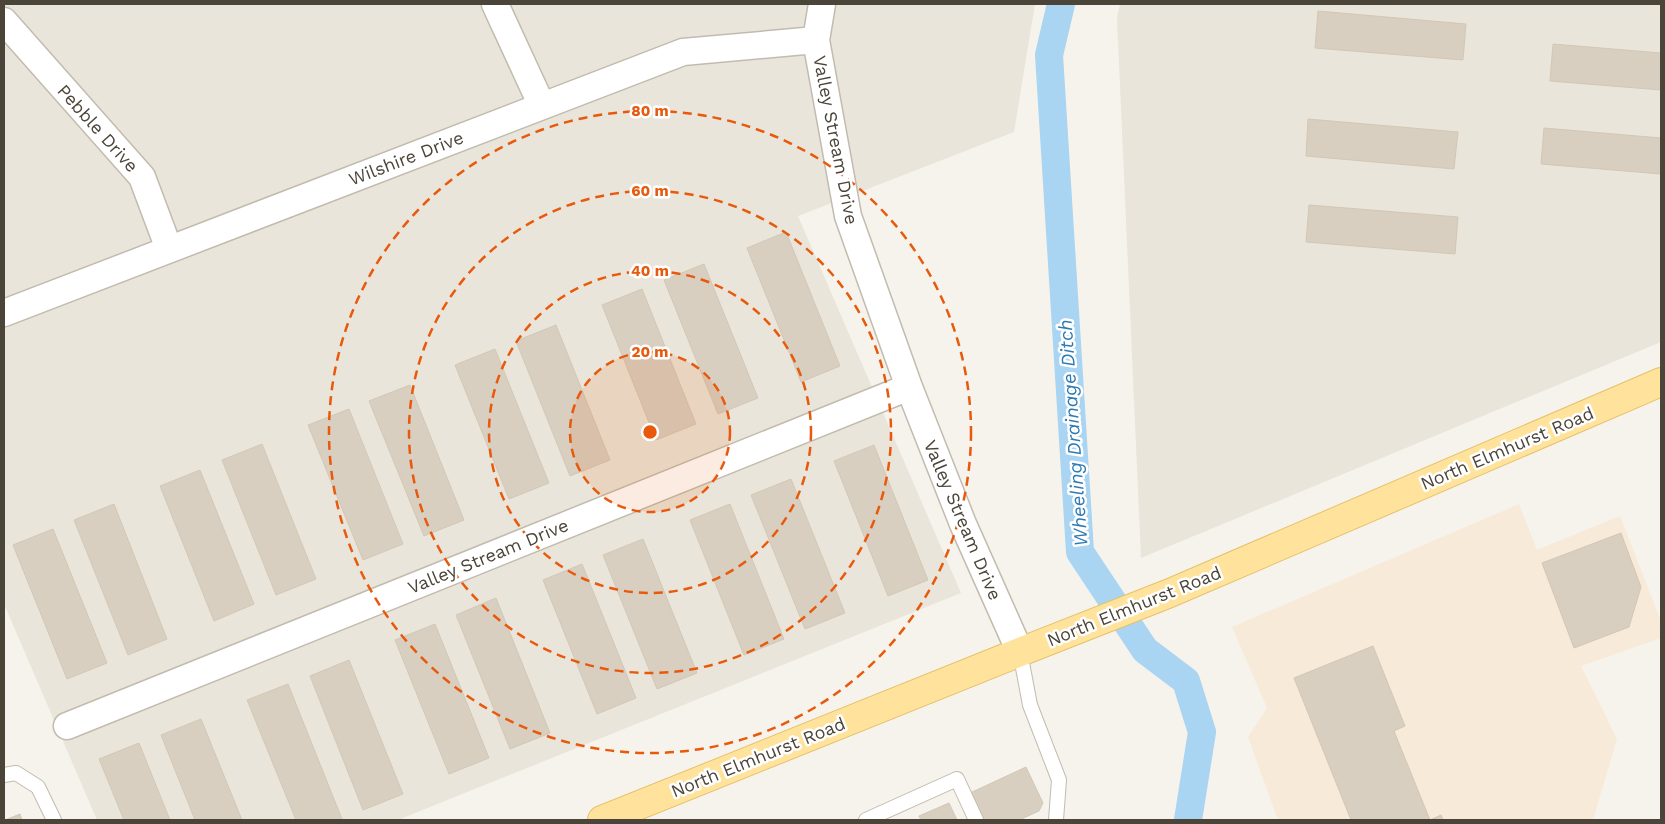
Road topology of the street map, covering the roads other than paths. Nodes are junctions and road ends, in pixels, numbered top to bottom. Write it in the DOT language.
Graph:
graph roads {
  1 [pos="495,4"];
  2 [pos="822,4"];
  3 [pos="4,21"];
  4 [pos="816,40"];
  5 [pos="542,106"];
  6 [pos="169,249"];
  7 [pos="4,312"];
  8 [pos="1661,382"];
  9 [pos="909,387"];
  10 [pos="1020,652"];
  11 [pos="67,726"];
  12 [pos="4,775"];
  13 [pos="617,817"];
  14 [pos="54,820"];
  15 [pos="866,820"];
  16 [pos="976,820"];
  17 [pos="1056,820"];
  1 -- 5 [label="street"];
  2 -- 4 [label="street, Valley Stream Drive"];
  3 -- 6 [label="street, Pebble Drive"];
  4 -- 5 [label="street, Wilshire Drive"];
  4 -- 9 [label="street, Valley Stream Drive"];
  5 -- 6 [label="street, Wilshire Drive"];
  6 -- 7 [label="street, Wilshire Drive"];
  8 -- 10 [label="main road, North Elmhurst Road"];
  9 -- 10 [label="street, Valley Stream Drive"];
  9 -- 11 [label="street, Valley Stream Drive"];
  10 -- 13 [label="main road, North Elmhurst Road"];
  10 -- 17 [label="lane"];
  12 -- 14 [label="lane"];
  15 -- 16 [label="lane"];
}
